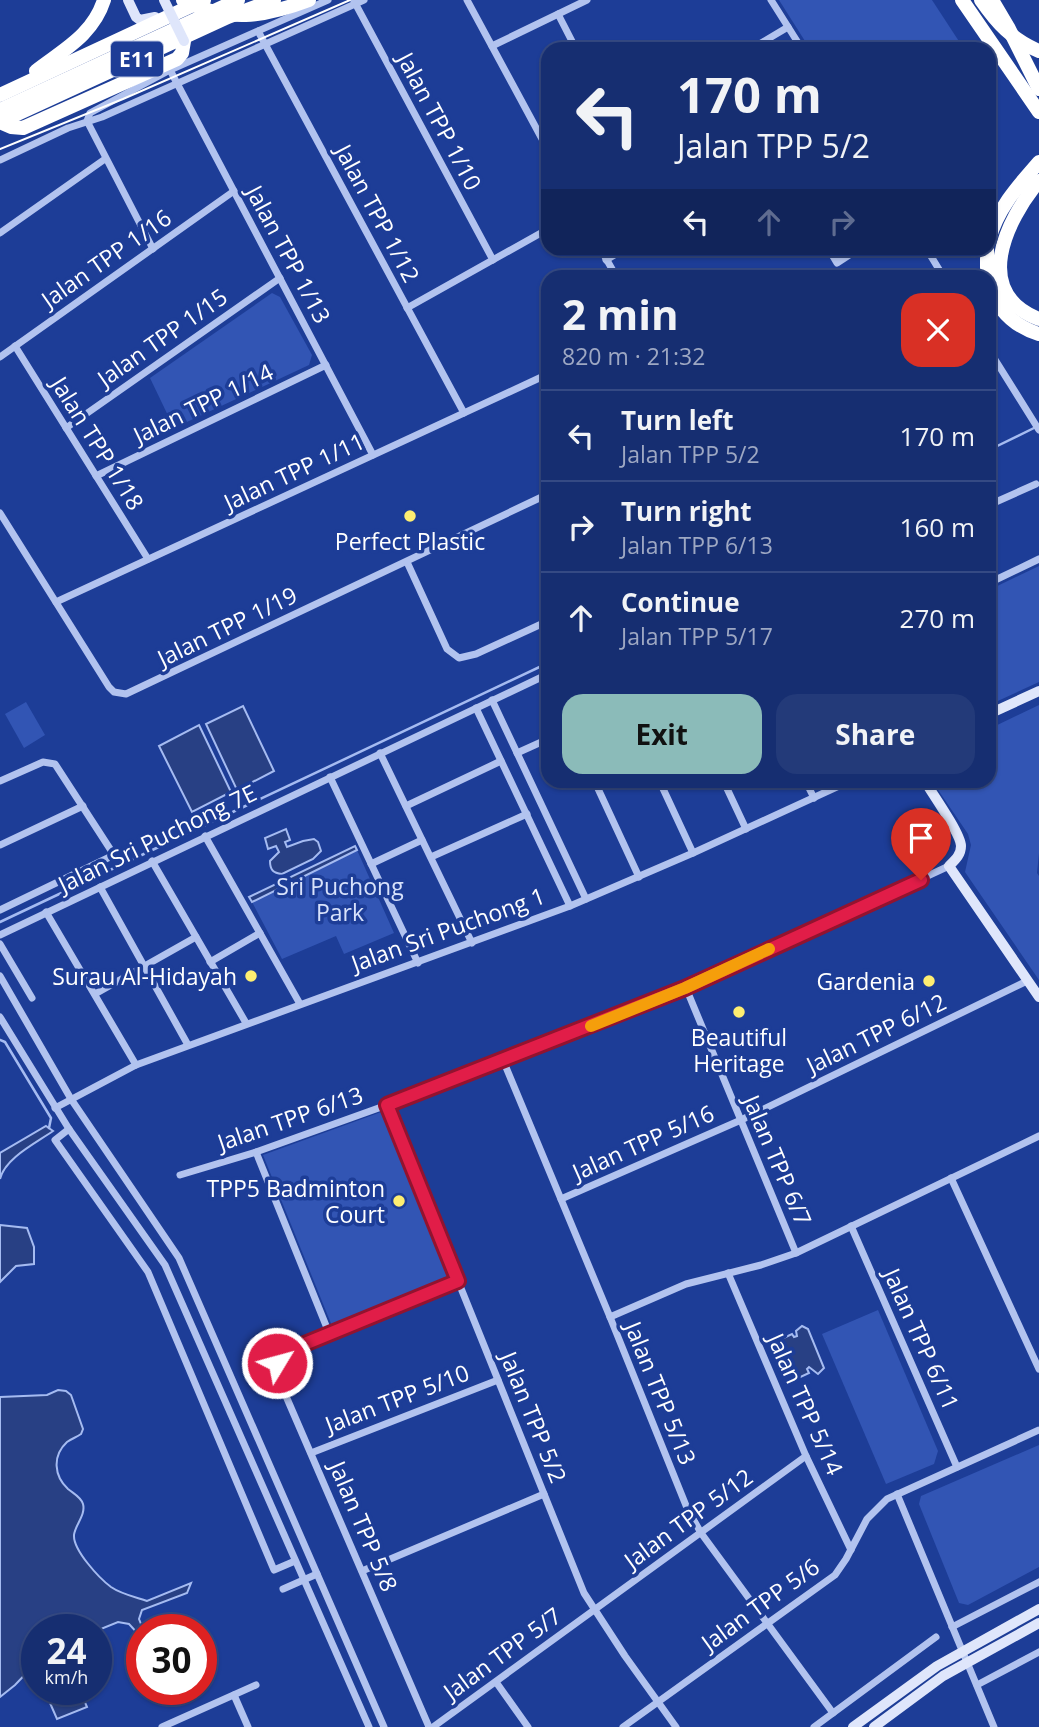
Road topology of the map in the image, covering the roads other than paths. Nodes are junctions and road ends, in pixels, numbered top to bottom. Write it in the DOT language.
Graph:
graph roads {
  1 [pos="104,0"];
  2 [pos="128,0"];
  3 [pos="164,0"];
  4 [pos="184,0"];
  5 [pos="204,0"];
  6 [pos="239,0"];
  7 [pos="274,0"];
  8 [pos="309,0"];
  9 [pos="328,0"];
  10 [pos="364,0"];
  11 [pos="467,0"];
  12 [pos="587,0"];
  13 [pos="771,0"];
  14 [pos="962,0"];
  15 [pos="981,0"];
  16 [pos="992,0"];
  17 [pos="354,2"];
  18 [pos="558,14"];
  19 [pos="788,27"];
  20 [pos="258,31"];
  21 [pos="184,41"];
  22 [pos="572,42"];
  23 [pos="763,42"];
  24 [pos="798,42"];
  25 [pos="991,42"];
  26 [pos="264,44"];
  27 [pos="492,46"];
  28 [pos="996,49"];
  29 [pos="1039,51"];
  30 [pos="170,70"];
  31 [pos="30,81"];
  32 [pos="177,83"];
  33 [pos="1039,89"];
  34 [pos="0,95"];
  35 [pos="0,110"];
  36 [pos="1039,112"];
  37 [pos="87,121"];
  38 [pos="0,122"];
  39 [pos="541,137"];
  40 [pos="105,159"];
  41 [pos="0,160"];
  42 [pos="1039,163"];
  43 [pos="1039,181"];
  44 [pos="234,191"];
  45 [pos="996,219"];
  46 [pos="0,233"];
  47 [pos="541,233"];
  48 [pos="153,249"];
  49 [pos="604,256"];
  50 [pos="613,256"];
  51 [pos="833,256"];
  52 [pos="848,256"];
  53 [pos="493,260"];
  54 [pos="606,260"];
  55 [pos="612,270"];
  56 [pos="280,278"];
  57 [pos="996,301"];
  58 [pos="407,308"];
  59 [pos="1039,319"];
  60 [pos="1039,334"];
  61 [pos="15,346"];
  62 [pos="0,357"];
  63 [pos="996,361"];
  64 [pos="326,365"];
  65 [pos="541,377"];
  66 [pos="464,413"];
  67 [pos="66,428"];
  68 [pos="1039,430"];
  69 [pos="373,455"];
  70 [pos="96,476"];
  71 [pos="1036,484"];
  72 [pos="541,497"];
  73 [pos="996,502"];
  74 [pos="0,513"];
  75 [pos="148,559"];
  76 [pos="1039,559"];
  77 [pos="407,562"];
  78 [pos="996,580"];
  79 [pos="56,602"];
  80 [pos="541,624"];
  81 [pos="541,677"];
  82 [pos="1039,691"];
  83 [pos="492,700"];
  84 [pos="476,708"];
  85 [pos="996,711"];
  86 [pos="541,742"];
  87 [pos="380,753"];
  88 [pos="517,753"];
  89 [pos="501,761"];
  90 [pos="330,777"];
  91 [pos="0,782"];
  92 [pos="598,788"];
  93 [pos="664,788"];
  94 [pos="727,788"];
  95 [pos="809,788"];
  96 [pos="835,788"];
  97 [pos="929,788"];
  98 [pos="814,798"];
  99 [pos="83,806"];
  100 [pos="406,806"];
  101 [pos="527,814"];
  102 [pos="746,829"];
  103 [pos="205,836"];
  104 [pos="422,840"];
  105 [pos="0,845"];
  106 [pos="693,853"];
  107 [pos="431,858"];
  108 [pos="152,861"];
  109 [pos="371,864"];
  110 [pos="949,866"];
  111 [pos="639,877"];
  112 [pos="100,887"];
  113 [pos="586,899"];
  114 [pos="570,906"];
  115 [pos="0,910"];
  116 [pos="46,912"];
  117 [pos="260,933"];
  118 [pos="0,935"];
  119 [pos="196,937"];
  120 [pos="472,943"];
  121 [pos="0,944"];
  122 [pos="210,962"];
  123 [pos="418,963"];
  124 [pos="144,966"];
  125 [pos="0,976"];
  126 [pos="1027,981"];
  127 [pos="685,988"];
  128 [pos="95,994"];
  129 [pos="1039,997"];
  130 [pos="32,998"];
  131 [pos="300,1004"];
  132 [pos="0,1017"];
  133 [pos="246,1024"];
  134 [pos="188,1045"];
  135 [pos="503,1060"];
  136 [pos="136,1065"];
  137 [pos="71,1099"];
  138 [pos="387,1105"];
  139 [pos="55,1108"];
  140 [pos="741,1120"];
  141 [pos="69,1129"];
  142 [pos="1039,1136"];
  143 [pos="256,1152"];
  144 [pos="180,1175"];
  145 [pos="951,1178"];
  146 [pos="561,1199"];
  147 [pos="851,1226"];
  148 [pos="796,1253"];
  149 [pos="728,1273"];
  150 [pos="458,1281"];
  151 [pos="610,1317"];
  152 [pos="330,1333"];
  153 [pos="1039,1369"];
  154 [pos="498,1380"];
  155 [pos="1039,1430"];
  156 [pos="311,1453"];
  157 [pos="806,1456"];
  158 [pos="957,1467"];
  159 [pos="544,1494"];
  160 [pos="897,1494"];
  161 [pos="701,1533"];
  162 [pos="851,1550"];
  163 [pos="295,1561"];
  164 [pos="362,1571"];
  165 [pos="317,1574"];
  166 [pos="303,1580"];
  167 [pos="1039,1582"];
  168 [pos="283,1589"];
  169 [pos="1039,1609"];
  170 [pos="594,1611"];
  171 [pos="766,1622"];
  172 [pos="1039,1622"];
  173 [pos="952,1627"];
  174 [pos="936,1637"];
  175 [pos="963,1650"];
  176 [pos="1039,1652"];
  177 [pos="968,1662"];
  178 [pos="496,1682"];
  179 [pos="256,1685"];
  180 [pos="977,1685"];
  181 [pos="234,1695"];
  182 [pos="658,1702"];
  183 [pos="834,1713"];
  184 [pos="164,1727"];
  185 [pos="248,1727"];
  186 [pos="369,1727"];
  187 [pos="384,1727"];
  188 [pos="431,1727"];
  189 [pos="528,1727"];
  190 [pos="623,1727"];
  191 [pos="676,1727"];
  192 [pos="814,1727"];
  193 [pos="853,1727"];
  194 [pos="874,1727"];
  195 [pos="994,1727"];
  1 -- 31 [label="highway"];
  2 -- 4 [label="street"];
  3 -- 21 [label="street, bridge"];
  4 -- 8 [label="highway, bridge"];
  5 -- 31 [label="highway"];
  6 -- 35 [label="highway, E11"];
  7 -- 38 [label="highway, E11"];
  9 -- 20 [label="street"];
  10 -- 17 [label="street"];
  11 -- 27 [label="street"];
  12 -- 18 [label="street"];
  13 -- 19 [label="street"];
  14 -- 25 [label="highway"];
  15 -- 29 [label="highway, bridge"];
  16 -- 33 [label="highway"];
  17 -- 26 [label="street"];
  17 -- 53 [label="street, Jalan TPP 1/10"];
  18 -- 22 [label="street"];
  18 -- 27 [label="street"];
  19 -- 23 [label="street"];
  19 -- 24 [label="street"];
  20 -- 26 [label="street, Jalan TPP 1/12"];
  20 -- 30 [label="street"];
  21 -- 38 [label="highway"];
  26 -- 32 [label="street"];
  26 -- 58 [label="street, Jalan TPP 1/12"];
  27 -- 39 [label="street"];
  28 -- 36 [label="highway"];
  30 -- 32 [label="street, Jalan TPP 1/13"];
  30 -- 37 [label="street"];
  31 -- 34 [label="highway"];
  32 -- 37 [label="street"];
  32 -- 44 [label="street, Jalan TPP 1/13"];
  37 -- 40 [label="street"];
  37 -- 41 [label="street"];
  40 -- 46 [label="street"];
  40 -- 48 [label="street"];
  42 -- 45 [label="highway"];
  43 -- 59 [label="highway"];
  44 -- 48 [label="street, Jalan TPP 1/16"];
  44 -- 56 [label="street, Jalan TPP 1/13"];
  47 -- 53 [label="street"];
  48 -- 61 [label="street, Jalan TPP 1/16"];
  49 -- 54 [label="street"];
  50 -- 54 [label="street"];
  51 -- 52 [label="street"];
  53 -- 58 [label="street"];
  54 -- 55 [label="street"];
  56 -- 64 [label="street, Jalan TPP 1/13"];
  56 -- 67 [label="street, Jalan TPP 1/15"];
  57 -- 60 [label="highway"];
  58 -- 66 [label="street, Jalan TPP 1/12"];
  61 -- 62 [label="street, Jalan TPP 1/16"];
  61 -- 67 [label="street, Jalan TPP 1/18"];
  63 -- 68 [label="street"];
  64 -- 69 [label="street, Jalan TPP 1/13"];
  64 -- 70 [label="street, Jalan TPP 1/14"];
  65 -- 66 [label="street, Jalan TPP 1/11"];
  66 -- 69 [label="street, Jalan TPP 1/11"];
  67 -- 70 [label="street, Jalan TPP 1/18"];
  69 -- 75 [label="street, Jalan TPP 1/11"];
  70 -- 75 [label="street, Jalan TPP 1/18"];
  71 -- 73 [label="street"];
  72 -- 77 [label="street, Jalan TPP 1/19"];
  74 -- 79 [label="street, Jalan TPP 1/19"];
  75 -- 79 [label="street, Jalan TPP 1/11"];
  76 -- 78 [label="street"];
  77 -- 79 [label="street, Jalan TPP 1/19"];
  77 -- 80 [label="street"];
  81 -- 83 [label="street, Jalan Sri Puchong 7E"];
  82 -- 85 [label="street"];
  83 -- 84 [label="street, Jalan Sri Puchong 7E"];
  83 -- 88 [label="street"];
  84 -- 87 [label="street, Jalan Sri Puchong 7E"];
  84 -- 89 [label="street"];
  86 -- 88 [label="street"];
  87 -- 90 [label="street, Jalan Sri Puchong 7E"];
  87 -- 100 [label="street"];
  88 -- 113 [label="street"];
  89 -- 100 [label="street"];
  89 -- 101 [label="street"];
  90 -- 103 [label="street, Jalan Sri Puchong 7E"];
  90 -- 109 [label="street"];
  91 -- 99 [label="street"];
  92 -- 111 [label="street"];
  93 -- 106 [label="street"];
  94 -- 102 [label="street"];
  95 -- 98 [label="street"];
  96 -- 98 [label="street, Jalan Sri Puchong 1"];
  97 -- 110 [label="street"];
  98 -- 102 [label="street, Jalan Sri Puchong 1"];
  99 -- 105 [label="street"];
  99 -- 115 [label="street"];
  100 -- 104 [label="street"];
  101 -- 107 [label="street"];
  101 -- 114 [label="street"];
  102 -- 106 [label="street, Jalan Sri Puchong 1"];
  103 -- 108 [label="street, Jalan Sri Puchong 7E"];
  103 -- 117 [label="street"];
  104 -- 107 [label="street"];
  104 -- 109 [label="street"];
  106 -- 111 [label="street, Jalan Sri Puchong 1"];
  107 -- 120 [label="street"];
  108 -- 112 [label="street, Jalan Sri Puchong 7E"];
  108 -- 119 [label="street"];
  109 -- 123 [label="street"];
  110 -- 126 [label="street"];
  110 -- 127 [label="street, Jalan TPP 6/13"];
  111 -- 113 [label="street, Jalan Sri Puchong 1"];
  112 -- 116 [label="street, Jalan Sri Puchong 7E"];
  112 -- 124 [label="street"];
  113 -- 114 [label="street, Jalan Sri Puchong 1"];
  114 -- 120 [label="street, Jalan Sri Puchong 1"];
  116 -- 118 [label="street, Jalan Sri Puchong 7E"];
  116 -- 128 [label="street"];
  117 -- 122 [label="street"];
  117 -- 131 [label="street"];
  119 -- 122 [label="street"];
  119 -- 124 [label="street"];
  120 -- 123 [label="street, Jalan Sri Puchong 1"];
  121 -- 130 [label="street"];
  122 -- 133 [label="street"];
  123 -- 131 [label="street, Jalan Sri Puchong 1"];
  124 -- 128 [label="street"];
  124 -- 134 [label="street"];
  125 -- 137 [label="street"];
  126 -- 129 [label="street"];
  126 -- 140 [label="street, Jalan TPP 6/12"];
  127 -- 135 [label="street, Jalan TPP 6/13"];
  127 -- 140 [label="street, Jalan TPP 6/7"];
  128 -- 136 [label="street"];
  131 -- 133 [label="street, Jalan Sri Puchong 1"];
  132 -- 139 [label="street"];
  133 -- 134 [label="street, Jalan Sri Puchong 1"];
  134 -- 136 [label="street, Jalan Sri Puchong 1"];
  135 -- 138 [label="street, Jalan TPP 6/13"];
  135 -- 146 [label="street, Jalan TPP 5/13"];
  136 -- 137 [label="street, Jalan Sri Puchong 1"];
  137 -- 139 [label="street, Jalan Sri Puchong 1"];
  137 -- 165 [label="street"];
  138 -- 143 [label="street, Jalan TPP 6/13"];
  138 -- 150 [label="street, Jalan TPP 5/2"];
  139 -- 141 [label="street"];
  140 -- 146 [label="street, Jalan TPP 5/16"];
  140 -- 148 [label="street, Jalan TPP 6/7"];
  141 -- 163 [label="street"];
  141 -- 163 [label="street"];
  142 -- 145 [label="street, Jalan TPP 6/7"];
  143 -- 144 [label="street, Jalan TPP 6/13"];
  143 -- 152 [label="street"];
  145 -- 147 [label="street, Jalan TPP 6/7"];
  145 -- 153 [label="street"];
  146 -- 151 [label="street, Jalan TPP 5/13"];
  147 -- 148 [label="street, Jalan TPP 6/7"];
  147 -- 158 [label="street, Jalan TPP 6/11"];
  148 -- 149 [label="street"];
  149 -- 151 [label="street"];
  149 -- 157 [label="street, Jalan TPP 5/14"];
  150 -- 152 [label="street"];
  150 -- 154 [label="street, Jalan TPP 5/2"];
  151 -- 161 [label="street, Jalan TPP 5/13"];
  152 -- 156 [label="street, Jalan TPP 5/8"];
  154 -- 156 [label="street, Jalan TPP 5/10"];
  154 -- 159 [label="street, Jalan TPP 5/2"];
  155 -- 158 [label="street, Jalan TPP 5/6"];
  156 -- 164 [label="street, Jalan TPP 5/8"];
  157 -- 161 [label="street, Jalan TPP 5/12"];
  157 -- 162 [label="street, Jalan TPP 5/14"];
  158 -- 160 [label="street, Jalan TPP 5/6"];
  159 -- 164 [label="street"];
  159 -- 170 [label="street, Jalan TPP 5/2"];
  160 -- 162 [label="street, Jalan TPP 5/6"];
  160 -- 173 [label="street"];
  161 -- 170 [label="street, Jalan TPP 5/12"];
  161 -- 171 [label="street, Jalan TPP 5/13"];
  162 -- 171 [label="street, Jalan TPP 5/6"];
  163 -- 166 [label="street"];
  164 -- 188 [label="street, Jalan TPP 5/8"];
  165 -- 166 [label="street"];
  165 -- 187 [label="street"];
  166 -- 168 [label="street"];
  166 -- 186 [label="street"];
  167 -- 173 [label="street"];
  169 -- 175 [label="street"];
  170 -- 178 [label="street, Jalan TPP 5/7"];
  170 -- 182 [label="street, Jalan TPP 5/2"];
  171 -- 182 [label="street, Jalan TPP 5/6"];
  171 -- 183 [label="street, Jalan TPP 5/13"];
  172 -- 177 [label="street"];
  173 -- 175 [label="street"];
  174 -- 183 [label="street"];
  175 -- 177 [label="street"];
  175 -- 193 [label="street"];
  176 -- 180 [label="street"];
  177 -- 180 [label="street"];
  177 -- 194 [label="street"];
  178 -- 188 [label="street, Jalan TPP 5/7"];
  178 -- 189 [label="street"];
  179 -- 181 [label="street"];
  180 -- 195 [label="street"];
  181 -- 184 [label="street"];
  181 -- 185 [label="street"];
  182 -- 190 [label="street, Jalan TPP 5/6"];
  182 -- 191 [label="street, Jalan TPP 5/2"];
  183 -- 192 [label="street"];
}
